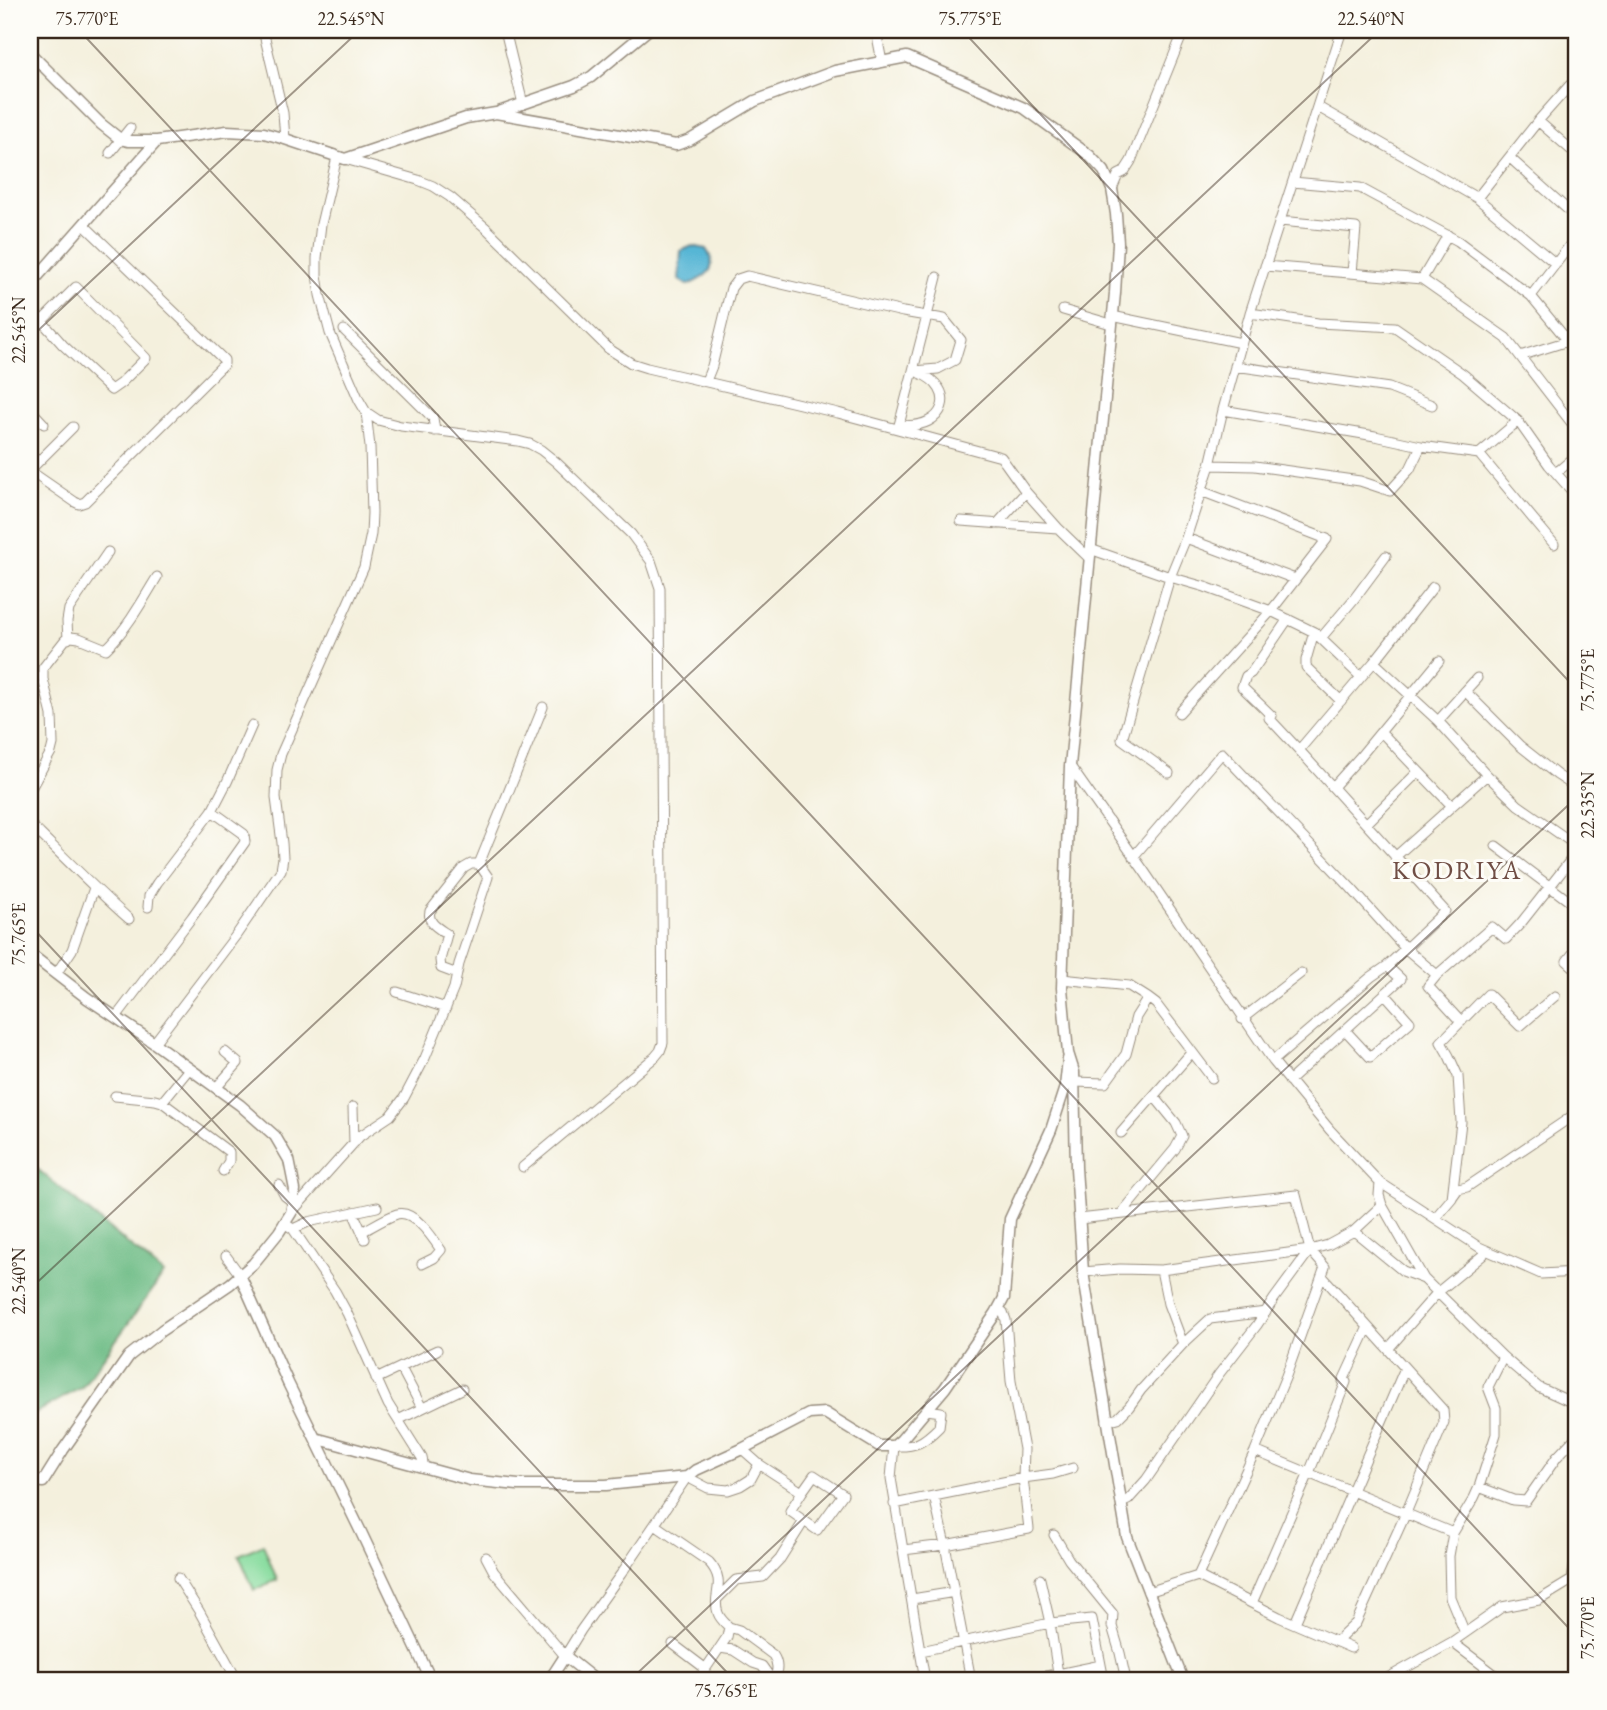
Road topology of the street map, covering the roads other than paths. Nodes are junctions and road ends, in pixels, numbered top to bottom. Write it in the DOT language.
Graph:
graph roads {
  1 [pos="264,30"];
  2 [pos="505,30"];
  3 [pos="648,30"];
  4 [pos="878,30"];
  5 [pos="1184,30"];
  6 [pos="1342,30"];
  7 [pos="30,53"];
  8 [pos="882,62"];
  9 [pos="1577,91"];
  10 [pos="523,104"];
  11 [pos="1318,107"];
  12 [pos="496,113"];
  13 [pos="1538,121"];
  14 [pos="130,128"];
  15 [pos="120,139"];
  16 [pos="285,139"];
  17 [pos="157,141"];
  18 [pos="110,153"];
  19 [pos="1577,155"];
  20 [pos="341,158"];
  21 [pos="1510,158"];
  22 [pos="1293,182"];
  23 [pos="1112,189"];
  24 [pos="1477,198"];
  25 [pos="1577,219"];
  26 [pos="1280,221"];
  27 [pos="84,225"];
  28 [pos="1448,235"];
  29 [pos="1577,236"];
  30 [pos="1556,264"];
  31 [pos="1265,266"];
  32 [pos="1352,273"];
  33 [pos="937,277"];
  34 [pos="1422,279"];
  35 [pos="30,285"];
  36 [pos="1531,296"];
  37 [pos="30,307"];
  38 [pos="1063,310"];
  39 [pos="1250,313"];
  40 [pos="927,317"];
  41 [pos="1112,320"];
  42 [pos="41,321"];
  43 [pos="344,330"];
  44 [pos="1568,341"];
  45 [pos="1241,342"];
  46 [pos="1577,352"];
  47 [pos="1520,355"];
  48 [pos="1236,366"];
  49 [pos="914,371"];
  50 [pos="706,381"];
  51 [pos="1432,405"];
  52 [pos="30,409"];
  53 [pos="1223,410"];
  54 [pos="366,412"];
  55 [pos="1518,421"];
  56 [pos="44,424"];
  57 [pos="73,427"];
  58 [pos="899,427"];
  59 [pos="1577,430"];
  60 [pos="435,431"];
  61 [pos="1421,446"];
  62 [pos="1479,454"];
  63 [pos="1577,454"];
  64 [pos="1210,465"];
  65 [pos="30,470"];
  66 [pos="1556,472"];
  67 [pos="1201,491"];
  68 [pos="1026,492"];
  69 [pos="1577,497"];
  70 [pos="961,521"];
  71 [pos="997,524"];
  72 [pos="1058,528"];
  73 [pos="1186,538"];
  74 [pos="1554,544"];
  75 [pos="108,552"];
  76 [pos="1090,554"];
  77 [pos="1385,556"];
  78 [pos="158,577"];
  79 [pos="1170,577"];
  80 [pos="1294,579"];
  81 [pos="1433,587"];
  82 [pos="1271,611"];
  83 [pos="1288,619"];
  84 [pos="1318,635"];
  85 [pos="68,639"];
  86 [pos="1439,661"];
  87 [pos="1374,662"];
  88 [pos="1361,677"];
  89 [pos="1477,678"];
  90 [pos="1465,691"];
  91 [pos="1411,695"];
  92 [pos="1341,701"];
  93 [pos="543,707"];
  94 [pos="1179,713"];
  95 [pos="1438,720"];
  96 [pos="252,725"];
  97 [pos="1381,732"];
  98 [pos="1299,750"];
  99 [pos="1070,766"];
  100 [pos="1418,772"];
  101 [pos="1169,773"];
  102 [pos="1487,775"];
  103 [pos="1333,787"];
  104 [pos="1577,788"];
  105 [pos="30,790"];
  106 [pos="1452,806"];
  107 [pos="212,811"];
  108 [pos="30,824"];
  109 [pos="1366,824"];
  110 [pos="39,833"];
  111 [pos="30,843"];
  112 [pos="1496,846"];
  113 [pos="1577,846"];
  114 [pos="1577,852"];
  115 [pos="1133,857"];
  116 [pos="1395,857"];
  117 [pos="479,863"];
  118 [pos="1550,886"];
  119 [pos="94,888"];
  120 [pos="148,907"];
  121 [pos="1577,907"];
  122 [pos="129,919"];
  123 [pos="1405,948"];
  124 [pos="1577,948"];
  125 [pos="30,954"];
  126 [pos="1387,966"];
  127 [pos="1577,970"];
  128 [pos="1301,973"];
  129 [pos="56,974"];
  130 [pos="457,974"];
  131 [pos="1437,975"];
  132 [pos="1062,979"];
  133 [pos="397,992"];
  134 [pos="1384,994"];
  135 [pos="1555,996"];
  136 [pos="1148,998"];
  137 [pos="446,1008"];
  138 [pos="116,1017"];
  139 [pos="1242,1019"];
  140 [pos="1461,1022"];
  141 [pos="1345,1030"];
  142 [pos="154,1043"];
  143 [pos="225,1052"];
  144 [pos="1192,1052"];
  145 [pos="1068,1053"];
  146 [pos="1273,1061"];
  147 [pos="188,1069"];
  148 [pos="1212,1078"];
  149 [pos="1289,1081"];
  150 [pos="1074,1083"];
  151 [pos="216,1088"];
  152 [pos="115,1096"];
  153 [pos="1154,1096"];
  154 [pos="162,1102"];
  155 [pos="353,1107"];
  156 [pos="1577,1111"];
  157 [pos="1121,1133"];
  158 [pos="354,1143"];
  159 [pos="523,1167"];
  160 [pos="223,1171"];
  161 [pos="1380,1184"];
  162 [pos="279,1185"];
  163 [pos="1452,1198"];
  164 [pos="1382,1205"];
  165 [pos="292,1207"];
  166 [pos="377,1207"];
  167 [pos="352,1212"];
  168 [pos="1121,1214"];
  169 [pos="1435,1218"];
  170 [pos="1079,1219"];
  171 [pos="289,1226"];
  172 [pos="1353,1231"];
  173 [pos="1310,1250"];
  174 [pos="1483,1255"];
  175 [pos="226,1256"];
  176 [pos="422,1264"];
  177 [pos="1161,1270"];
  178 [pos="1083,1272"];
  179 [pos="1577,1272"];
  180 [pos="240,1276"];
  181 [pos="1322,1276"];
  182 [pos="1424,1279"];
  183 [pos="1437,1293"];
  184 [pos="1003,1312"];
  185 [pos="1266,1312"];
  186 [pos="1368,1327"];
  187 [pos="1183,1344"];
  188 [pos="1388,1349"];
  189 [pos="437,1350"];
  190 [pos="1503,1357"];
  191 [pos="401,1368"];
  192 [pos="1405,1368"];
  193 [pos="376,1379"];
  194 [pos="462,1389"];
  195 [pos="931,1405"];
  196 [pos="422,1408"];
  197 [pos="1577,1410"];
  198 [pos="398,1420"];
  199 [pos="1107,1421"];
  200 [pos="1577,1436"];
  201 [pos="315,1438"];
  202 [pos="894,1446"];
  203 [pos="741,1449"];
  204 [pos="1255,1451"];
  205 [pos="759,1464"];
  206 [pos="425,1468"];
  207 [pos="1073,1468"];
  208 [pos="1309,1473"];
  209 [pos="687,1477"];
  210 [pos="1023,1478"];
  211 [pos="30,1481"];
  212 [pos="1479,1487"];
  213 [pos="1352,1491"];
  214 [pos="802,1492"];
  215 [pos="933,1496"];
  216 [pos="1121,1503"];
  217 [pos="894,1504"];
  218 [pos="1406,1513"];
  219 [pos="804,1521"];
  220 [pos="655,1525"];
  221 [pos="1453,1533"];
  222 [pos="1054,1535"];
  223 [pos="945,1545"];
  224 [pos="1577,1548"];
  225 [pos="903,1550"];
  226 [pos="486,1557"];
  227 [pos="1576,1562"];
  228 [pos="1198,1576"];
  229 [pos="178,1578"];
  230 [pos="1040,1579"];
  231 [pos="955,1592"];
  232 [pos="1148,1592"];
  233 [pos="718,1598"];
  234 [pos="912,1599"];
  235 [pos="1252,1603"];
  236 [pos="1050,1623"];
  237 [pos="1295,1623"];
  238 [pos="729,1627"];
  239 [pos="1465,1633"];
  240 [pos="964,1641"];
  241 [pos="1336,1642"];
  242 [pos="1452,1642"];
  243 [pos="673,1644"];
  244 [pos="720,1648"];
  245 [pos="1351,1648"];
  246 [pos="920,1651"];
  247 [pos="565,1656"];
  248 [pos="1101,1665"];
  249 [pos="706,1669"];
  250 [pos="1059,1677"];
  251 [pos="554,1678"];
  252 [pos="237,1680"];
  253 [pos="431,1680"];
  254 [pos="595,1680"];
  255 [pos="698,1680"];
  256 [pos="774,1680"];
  257 [pos="925,1680"];
  258 [pos="971,1680"];
  259 [pos="1020,1680"];
  260 [pos="1104,1680"];
  261 [pos="1126,1680"];
  262 [pos="1183,1680"];
  263 [pos="1384,1680"];
  264 [pos="1502,1680"];
  1 -- 16 [label="street"];
  2 -- 10 [label="street"];
  3 -- 10 [label="street"];
  4 -- 8 [label="street"];
  5 -- 23 [label="street"];
  6 -- 11 [label="street"];
  7 -- 15 [label="street"];
  8 -- 12 [label="street"];
  8 -- 23 [label="street"];
  9 -- 13 [label="street"];
  10 -- 12 [label="street"];
  11 -- 22 [label="street"];
  11 -- 24 [label="street"];
  12 -- 20 [label="street"];
  13 -- 19 [label="street"];
  13 -- 21 [label="street"];
  14 -- 15 [label="street"];
  15 -- 17 [label="street"];
  15 -- 18 [label="street"];
  16 -- 17 [label="street"];
  16 -- 20 [label="street"];
  17 -- 27 [label="street"];
  20 -- 50 [label="street"];
  20 -- 54 [label="street"];
  21 -- 24 [label="street"];
  21 -- 25 [label="street"];
  22 -- 26 [label="street"];
  22 -- 28 [label="street"];
  23 -- 41 [label="street"];
  24 -- 30 [label="street"];
  26 -- 31 [label="street"];
  26 -- 32 [label="street"];
  27 -- 35 [label="street"];
  27 -- 65 [label="street"];
  28 -- 34 [label="street"];
  28 -- 36 [label="street"];
  29 -- 30 [label="street"];
  30 -- 36 [label="street"];
  31 -- 32 [label="street"];
  31 -- 39 [label="street"];
  32 -- 34 [label="street"];
  33 -- 40 [label="street"];
  34 -- 47 [label="street"];
  36 -- 44 [label="street"];
  37 -- 42 [label="street"];
  38 -- 41 [label="street"];
  39 -- 45 [label="street"];
  39 -- 55 [label="street"];
  40 -- 49 [label="street"];
  40 -- 49 [label="street"];
  40 -- 50 [label="street"];
  41 -- 45 [label="street"];
  41 -- 76 [label="street"];
  42 -- 42 [label="street"];
  43 -- 60 [label="street"];
  44 -- 46 [label="street"];
  44 -- 47 [label="street"];
  45 -- 48 [label="street"];
  47 -- 59 [label="street"];
  48 -- 51 [label="street"];
  48 -- 53 [label="street"];
  49 -- 58 [label="street"];
  49 -- 58 [label="street"];
  50 -- 58 [label="street"];
  52 -- 56 [label="street"];
  53 -- 61 [label="street"];
  53 -- 64 [label="street"];
  54 -- 60 [label="street"];
  54 -- 142 [label="street"];
  55 -- 62 [label="street"];
  55 -- 66 [label="street"];
  57 -- 65 [label="street"];
  58 -- 68 [label="street"];
  60 -- 159 [label="street"];
  61 -- 62 [label="street"];
  61 -- 64 [label="street"];
  62 -- 74 [label="street"];
  63 -- 66 [label="street"];
  64 -- 67 [label="street"];
  66 -- 69 [label="street"];
  67 -- 73 [label="street"];
  67 -- 80 [label="street"];
  68 -- 71 [label="street"];
  68 -- 72 [label="street"];
  70 -- 71 [label="street"];
  71 -- 72 [label="street"];
  72 -- 76 [label="street"];
  73 -- 79 [label="street"];
  73 -- 80 [label="street"];
  75 -- 85 [label="street"];
  76 -- 79 [label="street"];
  76 -- 99 [label="street"];
  77 -- 84 [label="street"];
  78 -- 85 [label="street"];
  79 -- 82 [label="street"];
  79 -- 101 [label="street"];
  80 -- 82 [label="street"];
  81 -- 87 [label="street"];
  82 -- 83 [label="street"];
  82 -- 94 [label="street"];
  83 -- 84 [label="street"];
  83 -- 98 [label="street"];
  84 -- 88 [label="street"];
  84 -- 92 [label="street"];
  85 -- 105 [label="street"];
  86 -- 91 [label="street"];
  87 -- 88 [label="street"];
  87 -- 91 [label="street"];
  88 -- 92 [label="street"];
  89 -- 90 [label="street"];
  90 -- 95 [label="street"];
  90 -- 104 [label="street"];
  91 -- 95 [label="street"];
  91 -- 97 [label="street"];
  92 -- 98 [label="street"];
  93 -- 117 [label="street"];
  95 -- 102 [label="street"];
  96 -- 107 [label="street"];
  97 -- 100 [label="street"];
  97 -- 103 [label="street"];
  98 -- 103 [label="street"];
  99 -- 115 [label="street"];
  99 -- 132 [label="street"];
  100 -- 106 [label="street"];
  100 -- 109 [label="street"];
  102 -- 106 [label="street"];
  102 -- 113 [label="street"];
  103 -- 109 [label="street"];
  106 -- 116 [label="street"];
  107 -- 120 [label="street"];
  107 -- 138 [label="street"];
  108 -- 110 [label="street"];
  109 -- 116 [label="street"];
  110 -- 111 [label="street"];
  110 -- 119 [label="street"];
  112 -- 118 [label="street"];
  114 -- 118 [label="street"];
  115 -- 123 [label="street"];
  115 -- 139 [label="street"];
  116 -- 123 [label="street"];
  117 -- 130 [label="street"];
  117 -- 130 [label="street"];
  118 -- 121 [label="street"];
  118 -- 131 [label="street"];
  119 -- 122 [label="street"];
  119 -- 129 [label="street"];
  123 -- 126 [label="street"];
  123 -- 131 [label="street"];
  124 -- 127 [label="street"];
  125 -- 129 [label="street"];
  126 -- 134 [label="street"];
  126 -- 146 [label="street"];
  128 -- 139 [label="street"];
  129 -- 138 [label="street"];
  130 -- 137 [label="street"];
  131 -- 140 [label="street"];
  132 -- 136 [label="street"];
  132 -- 145 [label="street"];
  133 -- 137 [label="street"];
  134 -- 141 [label="street"];
  134 -- 141 [label="street"];
  135 -- 140 [label="street"];
  136 -- 144 [label="street"];
  136 -- 150 [label="street"];
  137 -- 158 [label="street"];
  138 -- 142 [label="street"];
  139 -- 146 [label="street"];
  140 -- 163 [label="street"];
  141 -- 149 [label="street"];
  142 -- 147 [label="street"];
  143 -- 151 [label="street"];
  144 -- 148 [label="street"];
  144 -- 153 [label="street"];
  145 -- 150 [label="street"];
  145 -- 195 [label="street"];
  146 -- 149 [label="street"];
  147 -- 151 [label="street"];
  147 -- 154 [label="street"];
  149 -- 161 [label="street"];
  150 -- 170 [label="street"];
  151 -- 165 [label="street"];
  152 -- 154 [label="street"];
  153 -- 157 [label="street"];
  153 -- 168 [label="street"];
  154 -- 160 [label="street"];
  155 -- 158 [label="street"];
  156 -- 163 [label="street"];
  158 -- 165 [label="street"];
  161 -- 164 [label="street"];
  161 -- 169 [label="street"];
  162 -- 165 [label="street"];
  163 -- 169 [label="street"];
  164 -- 172 [label="street"];
  164 -- 182 [label="street"];
  165 -- 171 [label="street"];
  166 -- 167 [label="street"];
  167 -- 171 [label="street"];
  167 -- 176 [label="street"];
  168 -- 170 [label="street"];
  168 -- 173 [label="street"];
  169 -- 179 [label="street"];
  170 -- 178 [label="street"];
  171 -- 180 [label="street"];
  171 -- 193 [label="street"];
  172 -- 173 [label="street"];
  172 -- 182 [label="street"];
  173 -- 177 [label="street"];
  173 -- 181 [label="street"];
  173 -- 185 [label="street"];
  174 -- 183 [label="street"];
  175 -- 180 [label="street"];
  177 -- 178 [label="street"];
  177 -- 187 [label="street"];
  178 -- 199 [label="street"];
  180 -- 201 [label="street"];
  180 -- 211 [label="street"];
  181 -- 186 [label="street"];
  181 -- 204 [label="street"];
  182 -- 183 [label="street"];
  183 -- 188 [label="street"];
  183 -- 190 [label="street"];
  184 -- 210 [label="street"];
  185 -- 187 [label="street"];
  185 -- 216 [label="street"];
  186 -- 188 [label="street"];
  186 -- 208 [label="street"];
  187 -- 199 [label="street"];
  188 -- 192 [label="street"];
  189 -- 191 [label="street"];
  190 -- 197 [label="street"];
  190 -- 212 [label="street"];
  191 -- 193 [label="street"];
  191 -- 196 [label="street"];
  192 -- 213 [label="street"];
  192 -- 218 [label="street"];
  193 -- 198 [label="street"];
  194 -- 196 [label="street"];
  195 -- 202 [label="street"];
  195 -- 202 [label="street"];
  196 -- 198 [label="street"];
  198 -- 206 [label="street"];
  199 -- 216 [label="street"];
  200 -- 212 [label="street"];
  201 -- 206 [label="street"];
  201 -- 253 [label="street"];
  202 -- 203 [label="street"];
  202 -- 217 [label="street"];
  203 -- 205 [label="street"];
  203 -- 209 [label="street"];
  204 -- 208 [label="street"];
  204 -- 228 [label="street"];
  205 -- 209 [label="street"];
  205 -- 214 [label="street"];
  206 -- 209 [label="street"];
  207 -- 210 [label="street"];
  208 -- 213 [label="street"];
  208 -- 235 [label="street"];
  209 -- 220 [label="street"];
  210 -- 215 [label="street"];
  210 -- 223 [label="street"];
  212 -- 221 [label="street"];
  213 -- 218 [label="street"];
  213 -- 237 [label="street"];
  214 -- 219 [label="street"];
  214 -- 219 [label="street"];
  215 -- 217 [label="street"];
  215 -- 223 [label="street"];
  216 -- 232 [label="street"];
  217 -- 225 [label="street"];
  218 -- 221 [label="street"];
  218 -- 241 [label="street"];
  219 -- 233 [label="street"];
  220 -- 233 [label="street"];
  220 -- 247 [label="street"];
  221 -- 239 [label="street"];
  222 -- 261 [label="street"];
  223 -- 225 [label="street"];
  223 -- 231 [label="street"];
  224 -- 227 [label="street"];
  225 -- 234 [label="street"];
  226 -- 247 [label="street"];
  227 -- 239 [label="street"];
  228 -- 232 [label="street"];
  228 -- 235 [label="street"];
  229 -- 252 [label="street"];
  230 -- 236 [label="street"];
  231 -- 234 [label="street"];
  231 -- 240 [label="street"];
  232 -- 262 [label="street"];
  233 -- 238 [label="street"];
  234 -- 246 [label="street"];
  235 -- 237 [label="street"];
  236 -- 240 [label="street"];
  236 -- 248 [label="street"];
  236 -- 250 [label="street"];
  237 -- 241 [label="street"];
  238 -- 244 [label="street"];
  238 -- 256 [label="street"];
  239 -- 242 [label="street"];
  240 -- 246 [label="street"];
  240 -- 258 [label="street"];
  241 -- 245 [label="street"];
  242 -- 263 [label="street"];
  242 -- 264 [label="street"];
  243 -- 249 [label="street"];
  244 -- 249 [label="street"];
  244 -- 256 [label="street"];
  246 -- 257 [label="street"];
  247 -- 251 [label="street"];
  247 -- 254 [label="street"];
  248 -- 250 [label="street"];
  248 -- 260 [label="street"];
  249 -- 255 [label="street"];
  250 -- 259 [label="street"];
}
